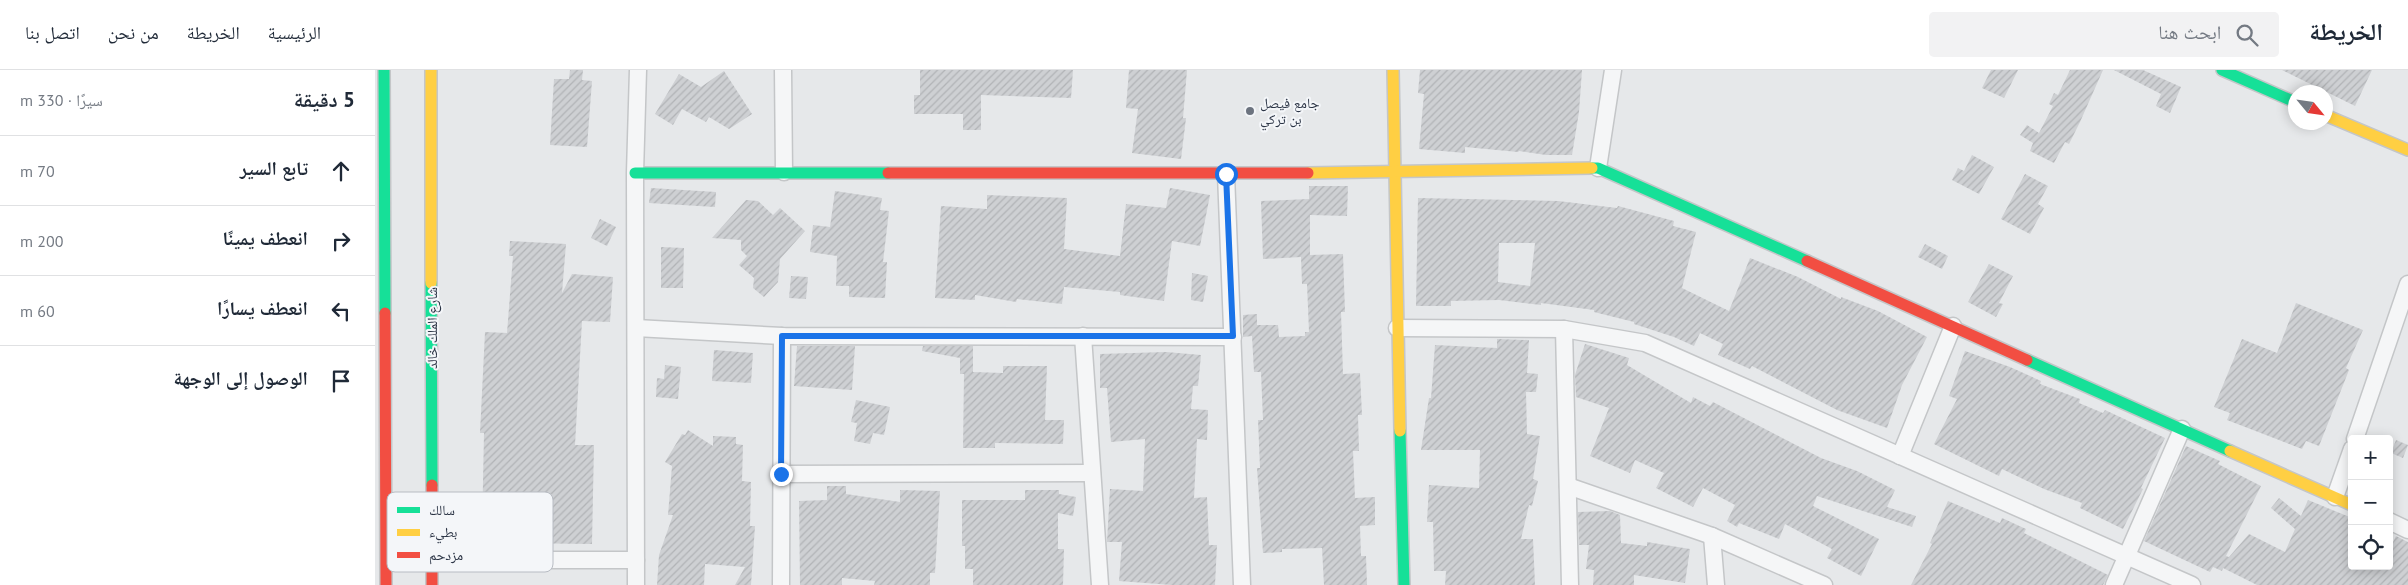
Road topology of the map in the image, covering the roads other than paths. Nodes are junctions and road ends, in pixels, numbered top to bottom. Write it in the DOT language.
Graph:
graph roads {
  1 [pos="384,70"];
  2 [pos="431,70"];
  3 [pos="638,70"];
  4 [pos="783,70"];
  5 [pos="1393,70"];
  6 [pos="1613,70"];
  7 [pos="2222,70"];
  8 [pos="2288,99"];
  9 [pos="2333,117"];
  10 [pos="2408,150"];
  11 [pos="1598,168"];
  12 [pos="785,172"];
  13 [pos="635,173"];
  14 [pos="1394,173"];
  15 [pos="1226,174"];
  16 [pos="2408,284"];
  17 [pos="1953,326"];
  18 [pos="636,328"];
  19 [pos="1397,328"];
  20 [pos="1564,329"];
  21 [pos="782,336"];
  22 [pos="1083,336"];
  23 [pos="1233,336"];
  24 [pos="380,345"];
  25 [pos="2182,429"];
  26 [pos="2356,435"];
  27 [pos="1899,456"];
  28 [pos="2348,460"];
  29 [pos="1092,473"];
  30 [pos="781,474"];
  31 [pos="1568,486"];
  32 [pos="432,492"];
  33 [pos="2335,497"];
  34 [pos="2348,503"];
  35 [pos="2393,523"];
  36 [pos="2408,530"];
  37 [pos="1712,536"];
  38 [pos="2125,556"];
  39 [pos="553,560"];
  40 [pos="636,560"];
  41 [pos="432,572"];
  42 [pos="386,585"];
  43 [pos="432,585"];
  44 [pos="636,585"];
  45 [pos="781,585"];
  46 [pos="1099,585"];
  47 [pos="1242,585"];
  48 [pos="1404,585"];
  49 [pos="1570,585"];
  50 [pos="1716,585"];
  51 [pos="1824,585"];
  52 [pos="2114,585"];
  53 [pos="2192,585"];
  1 -- 24 [label="street"];
  2 -- 32 [label="street, شارع الملك خالد"];
  3 -- 13 [label="street"];
  4 -- 12 [label="street"];
  5 -- 14 [label="street"];
  6 -- 11 [label="street"];
  7 -- 8 [label="street"];
  9 -- 10 [label="street"];
  11 -- 14 [label="street"];
  11 -- 17 [label="street"];
  12 -- 13 [label="street"];
  12 -- 15 [label="street"];
  13 -- 18 [label="street"];
  14 -- 15 [label="street"];
  14 -- 19 [label="street"];
  15 -- 23 [label="street"];
  16 -- 26 [label="street"];
  17 -- 25 [label="street"];
  17 -- 27 [label="street"];
  18 -- 21 [label="street"];
  18 -- 40 [label="street"];
  19 -- 20 [label="street"];
  19 -- 48 [label="street"];
  20 -- 27 [label="street"];
  20 -- 31 [label="street"];
  21 -- 22 [label="street"];
  21 -- 30 [label="street"];
  22 -- 23 [label="street"];
  22 -- 29 [label="street"];
  23 -- 47 [label="street"];
  24 -- 42 [label="street"];
  25 -- 33 [label="street"];
  25 -- 38 [label="street"];
  27 -- 38 [label="street"];
  28 -- 33 [label="street"];
  29 -- 30 [label="street"];
  29 -- 46 [label="street"];
  30 -- 45 [label="street"];
  31 -- 37 [label="street"];
  31 -- 49 [label="street"];
  33 -- 34 [label="street"];
  35 -- 36 [label="street"];
  37 -- 50 [label="street"];
  37 -- 51 [label="street"];
  38 -- 52 [label="street"];
  38 -- 53 [label="street"];
  39 -- 40 [label="street"];
  40 -- 44 [label="street"];
  41 -- 43 [label="street, شارع الملك خالد"];
}
